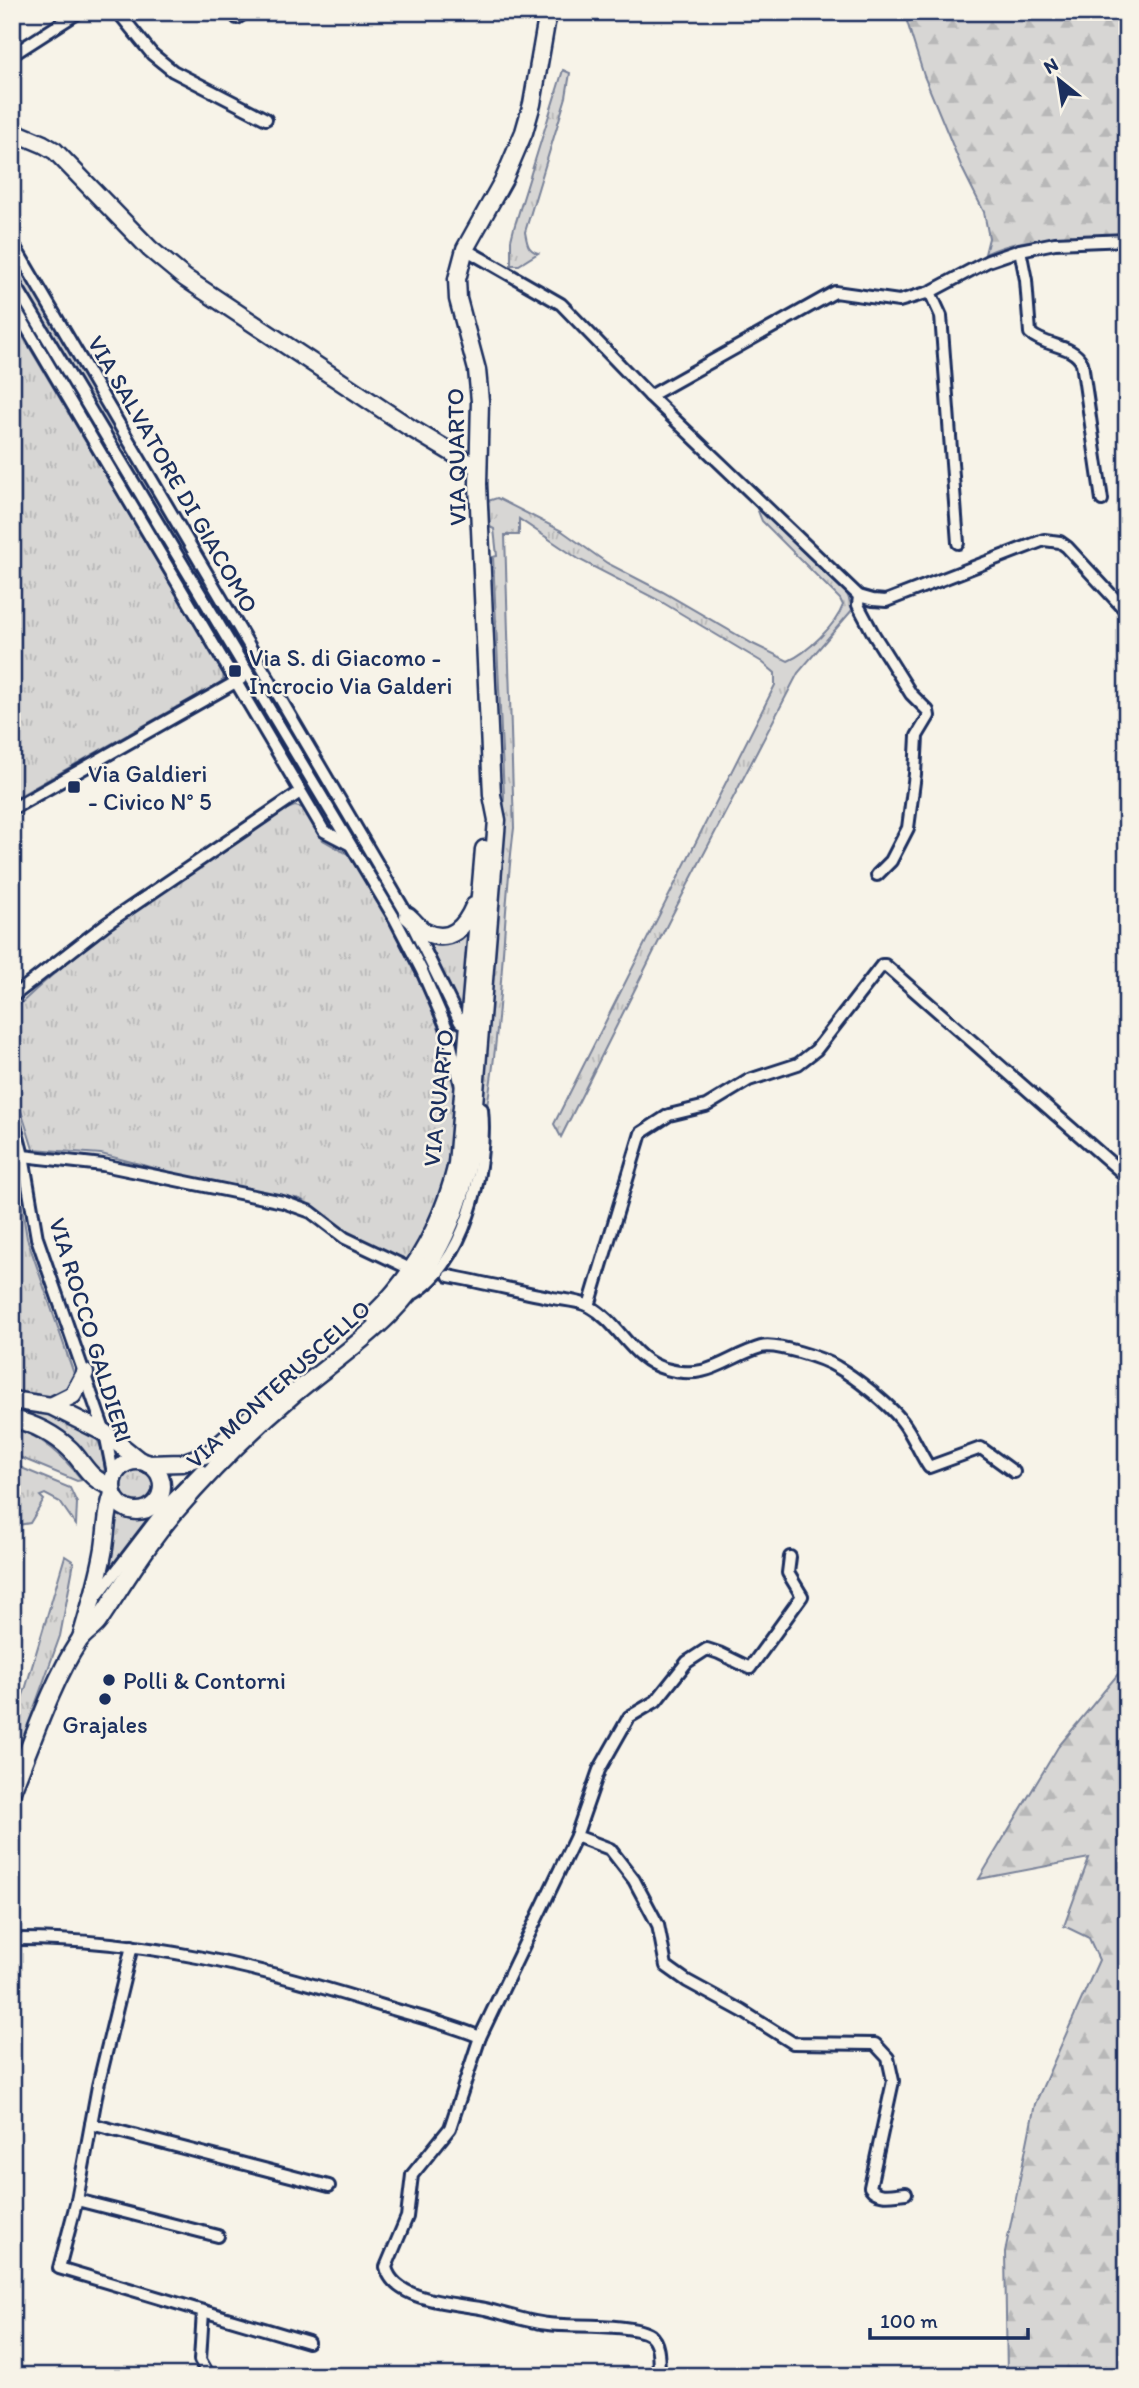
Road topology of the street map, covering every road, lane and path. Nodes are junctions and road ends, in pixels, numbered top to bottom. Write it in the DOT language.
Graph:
graph roads {
  1 [pos="79,12"];
  2 [pos="118,12"];
  3 [pos="233,12"];
  4 [pos="246,12"];
  5 [pos="548,12"];
  6 [pos="12,55"];
  7 [pos="266,118"];
  8 [pos="12,131"];
  9 [pos="1127,240"];
  10 [pos="12,242"];
  11 [pos="464,249"];
  12 [pos="1020,250"];
  13 [pos="12,279"];
  14 [pos="930,292"];
  15 [pos="12,303"];
  16 [pos="650,396"];
  17 [pos="478,465"];
  18 [pos="1102,500"];
  19 [pos="958,543"];
  20 [pos="859,596"];
  21 [pos="1127,612"];
  22 [pos="261,667"];
  23 [pos="248,675"];
  24 [pos="235,682"];
  25 [pos="300,792"];
  26 [pos="492,795"];
  27 [pos="12,810"];
  28 [pos="350,844"];
  29 [pos="877,875"];
  30 [pos="480,898"];
  31 [pos="408,916"];
  32 [pos="12,997"];
  33 [pos="460,1022"];
  34 [pos="463,1092"];
  35 [pos="482,1109"];
  36 [pos="12,1113"];
  37 [pos="23,1156"];
  38 [pos="1127,1177"];
  39 [pos="404,1266"];
  40 [pos="449,1276"];
  41 [pos="404,1299"];
  42 [pos="589,1306"];
  43 [pos="85,1373"];
  44 [pos="12,1400"];
  45 [pos="51,1406"];
  46 [pos="12,1419"];
  47 [pos="105,1433"];
  48 [pos="144,1463"];
  49 [pos="201,1470"];
  50 [pos="1014,1472"];
  51 [pos="90,1476"];
  52 [pos="113,1486"];
  53 [pos="166,1506"];
  54 [pos="106,1511"];
  55 [pos="790,1557"];
  56 [pos="92,1602"];
  57 [pos="80,1638"];
  58 [pos="12,1791"];
  59 [pos="576,1836"];
  60 [pos="12,1939"];
  61 [pos="132,1946"];
  62 [pos="480,2037"];
  63 [pos="91,2124"];
  64 [pos="329,2186"];
  65 [pos="906,2193"];
  66 [pos="77,2200"];
  67 [pos="218,2236"];
  68 [pos="203,2311"];
  69 [pos="308,2342"];
  70 [pos="209,2376"];
  71 [pos="659,2376"];
  1 -- 6 [label="street"];
  2 -- 7 [label="street"];
  3 -- 4 [label="street"];
  5 -- 11 [label="street, VIA QUARTO"];
  8 -- 17 [label="street"];
  9 -- 12 [label="street"];
  10 -- 22 [label="street, VIA SALVATORE DI GIACOMO"];
  11 -- 16 [label="street"];
  11 -- 17 [label="street, VIA QUARTO"];
  12 -- 14 [label="street"];
  12 -- 18 [label="street"];
  13 -- 23 [label="street, VIA SALVATORE DI GIACOMO"];
  14 -- 16 [label="street"];
  14 -- 19 [label="street"];
  15 -- 24 [label="street, VIA SALVATORE DI GIACOMO"];
  16 -- 20 [label="street"];
  17 -- 26 [label="street, VIA QUARTO"];
  20 -- 21 [label="street"];
  20 -- 29 [label="street"];
  22 -- 23 [label="street"];
  22 -- 31 [label="street, VIA SALVATORE DI GIACOMO"];
  23 -- 24 [label="street"];
  23 -- 28 [label="street, VIA SALVATORE DI GIACOMO"];
  24 -- 25 [label="street, VIA SALVATORE DI GIACOMO"];
  24 -- 27 [label="street"];
  25 -- 28 [label="street, VIA SALVATORE DI GIACOMO"];
  25 -- 32 [label="street"];
  26 -- 30 [label="street, VIA QUARTO"];
  26 -- 41 [label="street, VIA QUARTO"];
  28 -- 34 [label="street, VIA SALVATORE DI GIACOMO"];
  30 -- 31 [label="street"];
  30 -- 34 [label="street, VIA QUARTO"];
  31 -- 33 [label="street, VIA SALVATORE DI GIACOMO"];
  34 -- 48 [label="street, VIA QUARTO"];
  35 -- 41 [label="street"];
  36 -- 37 [label="street, VIA ROCCO GALDIERI"];
  37 -- 39 [label="street"];
  37 -- 43 [label="street, VIA ROCCO GALDIERI"];
  38 -- 42 [label="street"];
  40 -- 42 [label="street"];
  41 -- 53 [label="street, VIA MONTERUSCELLO"];
  42 -- 50 [label="street"];
  43 -- 45 [label="street"];
  43 -- 47 [label="street, VIA ROCCO GALDIERI"];
  44 -- 45 [label="street"];
  45 -- 47 [label="street"];
  46 -- 51 [label="street"];
  47 -- 48 [label="street"];
  47 -- 52 [label="street, VIA ROCCO GALDIERI"];
  48 -- 52 [label="street"];
  48 -- 53 [label="street"];
  49 -- 53 [label="street"];
  51 -- 52 [label="street"];
  51 -- 54 [label="street"];
  52 -- 53 [label="street"];
  52 -- 54 [label="street"];
  53 -- 56 [label="street"];
  53 -- 57 [label="street, VIA MONTERUSCELLO"];
  54 -- 56 [label="street"];
  55 -- 59 [label="street"];
  56 -- 57 [label="street"];
  57 -- 58 [label="street, VIA MONTERUSCELLO"];
  59 -- 62 [label="street"];
  59 -- 65 [label="street"];
  60 -- 61 [label="street"];
  61 -- 62 [label="street"];
  61 -- 63 [label="street"];
  62 -- 71 [label="street"];
  63 -- 64 [label="street"];
  63 -- 66 [label="street"];
  66 -- 67 [label="street"];
  66 -- 68 [label="street"];
  68 -- 69 [label="street"];
  68 -- 70 [label="street"];
}
